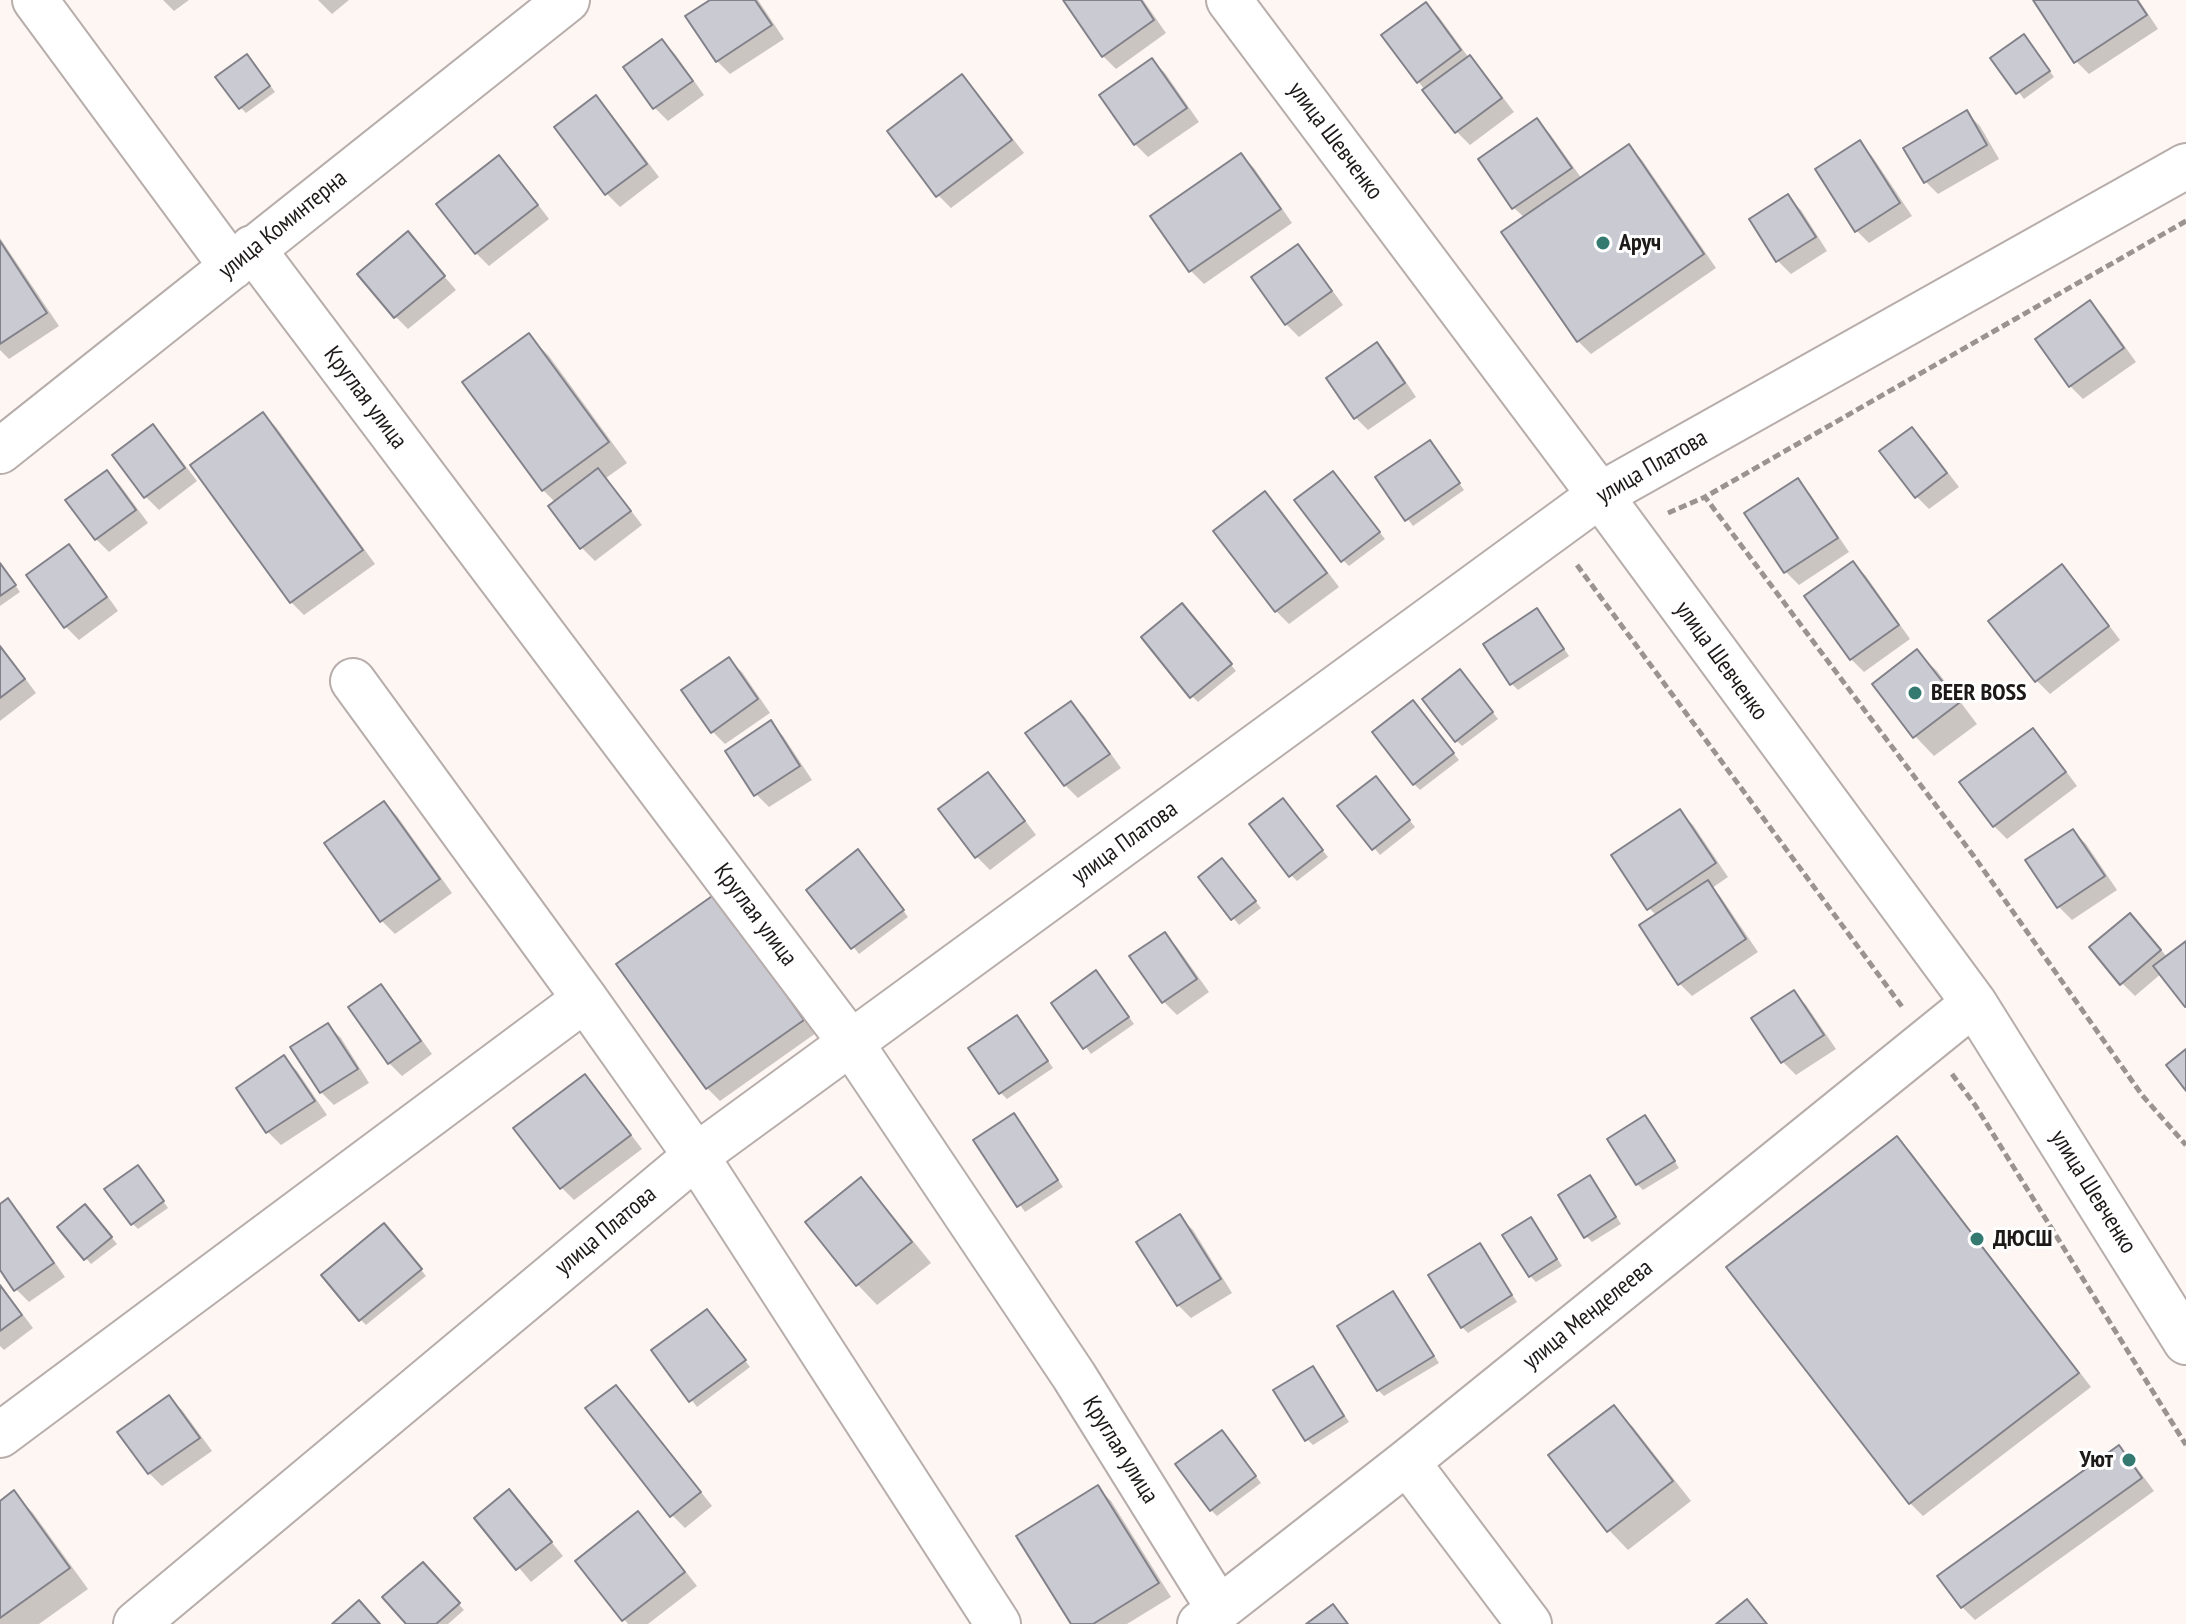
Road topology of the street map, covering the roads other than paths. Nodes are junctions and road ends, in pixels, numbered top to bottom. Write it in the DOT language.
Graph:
graph roads {
  1 [pos="35,0"];
  2 [pos="567,0"];
  3 [pos="1229,0"];
  4 [pos="2186,166"];
  5 [pos="242,258"];
  6 [pos="0,451"];
  7 [pos="1600,495"];
  8 [pos="353,681"];
  9 [pos="585,999"];
  10 [pos="1974,1003"];
  11 [pos="851,1043"];
  12 [pos="696,1156"];
  13 [pos="2186,1342"];
  14 [pos="0,1435"];
  15 [pos="1407,1462"];
  16 [pos="1210,1617"];
  17 [pos="136,1624"];
  18 [pos="998,1624"];
  19 [pos="1529,1624"];
  1 -- 5 [label="street, Круглая улица"];
  2 -- 5 [label="street, улица Коминтерна"];
  3 -- 7 [label="street, улица Шевченко"];
  4 -- 7 [label="street, улица Платова"];
  5 -- 6 [label="street, улица Коминтерна"];
  5 -- 11 [label="street, Круглая улица"];
  7 -- 10 [label="street, улица Шевченко"];
  7 -- 11 [label="street, улица Платова"];
  8 -- 9 [label="street"];
  9 -- 12 [label="street"];
  9 -- 14 [label="street"];
  10 -- 13 [label="street, улица Шевченко"];
  10 -- 15 [label="street, улица Менделеева"];
  11 -- 12 [label="street, улица Платова"];
  11 -- 16 [label="street, Круглая улица"];
  12 -- 17 [label="street, улица Платова"];
  12 -- 18 [label="street"];
  15 -- 16 [label="street, улица Менделеева"];
  15 -- 19 [label="street"];
}
